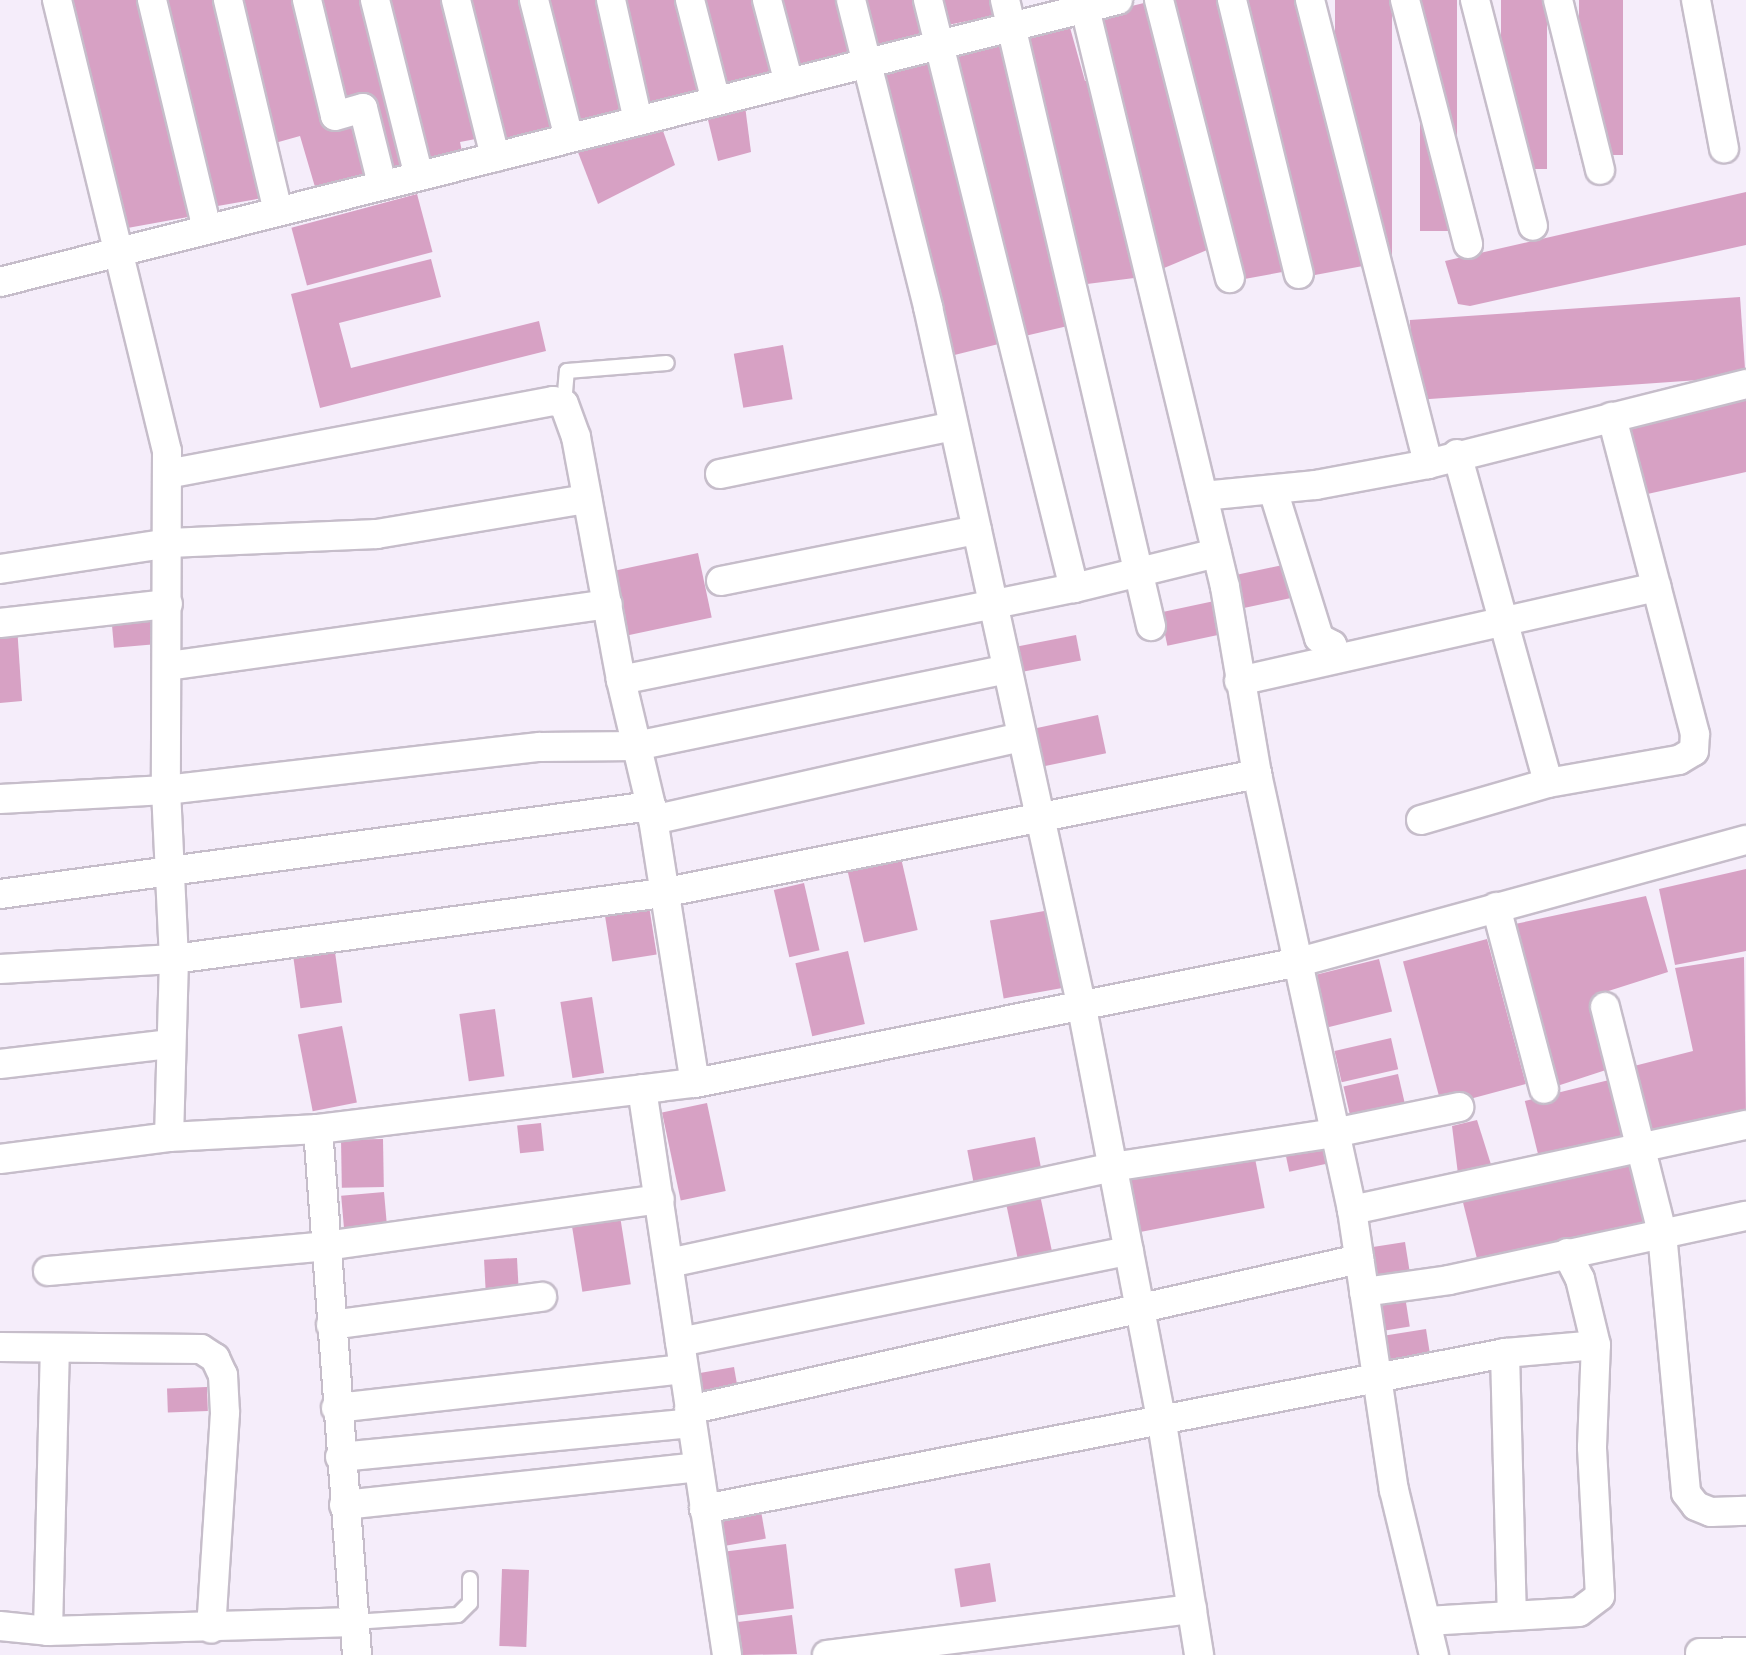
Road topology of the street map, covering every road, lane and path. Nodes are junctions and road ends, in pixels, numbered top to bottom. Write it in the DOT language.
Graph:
graph roads {
  1 [pos="57,0"];
  2 [pos="152,0"];
  3 [pos="228,0"];
  4 [pos="307,0"];
  5 [pos="375,0"];
  6 [pos="456,0"];
  7 [pos="534,0"];
  8 [pos="611,0"];
  9 [pos="690,0"];
  10 [pos="767,0"];
  11 [pos="851,0"];
  12 [pos="928,0"];
  13 [pos="1005,0"];
  14 [pos="1118,0"];
  15 [pos="1159,0"];
  16 [pos="1232,0"];
  17 [pos="1310,0"];
  18 [pos="1405,0"];
  19 [pos="1475,0"];
  20 [pos="1558,0"];
  21 [pos="1696,0"];
  22 [pos="1084,4"];
  23 [pos="1012,28"];
  24 [pos="939,45"];
  25 [pos="867,63"];
  26 [pos="789,83"];
  27 [pos="716,101"];
  28 [pos="638,121"];
  29 [pos="569,138"];
  30 [pos="1724,148"];
  31 [pos="495,157"];
  32 [pos="1600,170"];
  33 [pos="419,176"];
  34 [pos="382,184"];
  35 [pos="278,211"];
  36 [pos="1533,226"];
  37 [pos="207,229"];
  38 [pos="1468,244"];
  39 [pos="117,252"];
  40 [pos="1299,274"];
  41 [pos="1230,278"];
  42 [pos="0,282"];
  43 [pos="667,363"];
  44 [pos="1746,384"];
  45 [pos="564,404"];
  46 [pos="1612,417"];
  47 [pos="953,426"];
  48 [pos="1457,454"];
  49 [pos="1428,464"];
  50 [pos="167,474"];
  51 [pos="720,474"];
  52 [pos="1273,490"];
  53 [pos="1203,496"];
  54 [pos="587,499"];
  55 [pos="977,530"];
  56 [pos="169,543"];
  57 [pos="1217,553"];
  58 [pos="0,569"];
  59 [pos="1137,569"];
  60 [pos="721,581"];
  61 [pos="1657,587"];
  62 [pos="1074,588"];
  63 [pos="168,604"];
  64 [pos="608,604"];
  65 [pos="993,604"];
  66 [pos="1507,622"];
  67 [pos="0,623"];
  68 [pos="1151,626"];
  69 [pos="1337,658"];
  70 [pos="168,666"];
  71 [pos="1007,669"];
  72 [pos="621,680"];
  73 [pos="1239,681"];
  74 [pos="1022,737"];
  75 [pos="636,746"];
  76 [pos="1257,774"];
  77 [pos="1548,783"];
  78 [pos="166,790"];
  79 [pos="0,799"];
  80 [pos="652,813"];
  81 [pos="1040,818"];
  82 [pos="1421,820"];
  83 [pos="1746,840"];
  84 [pos="170,868"];
  85 [pos="667,892"];
  86 [pos="0,894"];
  87 [pos="1496,907"];
  88 [pos="174,959"];
  89 [pos="1299,962"];
  90 [pos="0,969"];
  91 [pos="1605,1007"];
  92 [pos="1082,1008"];
  93 [pos="171,1044"];
  94 [pos="0,1064"];
  95 [pos="695,1083"];
  96 [pos="642,1089"];
  97 [pos="1544,1089"];
  98 [pos="1459,1107"];
  99 [pos="1746,1125"];
  100 [pos="318,1129"];
  101 [pos="1334,1133"];
  102 [pos="169,1137"];
  103 [pos="1638,1149"];
  104 [pos="0,1159"];
  105 [pos="1112,1167"];
  106 [pos="660,1199"];
  107 [pos="1352,1210"];
  108 [pos="1746,1216"];
  109 [pos="1662,1233"];
  110 [pos="326,1246"];
  111 [pos="1129,1251"];
  112 [pos="1567,1253"];
  113 [pos="1359,1259"];
  114 [pos="669,1263"];
  115 [pos="48,1271"];
  116 [pos="1364,1292"];
  117 [pos="542,1297"];
  118 [pos="1139,1305"];
  119 [pos="331,1325"];
  120 [pos="1596,1345"];
  121 [pos="0,1347"];
  122 [pos="55,1348"];
  123 [pos="1505,1353"];
  124 [pos="682,1355"];
  125 [pos="1377,1381"];
  126 [pos="336,1408"];
  127 [pos="690,1416"];
  128 [pos="1161,1417"];
  129 [pos="340,1457"];
  130 [pos="697,1467"];
  131 [pos="344,1505"];
  132 [pos="704,1509"];
  133 [pos="1746,1511"];
  134 [pos="470,1579"];
  135 [pos="1192,1609"];
  136 [pos="1512,1615"];
  137 [pos="1427,1621"];
  138 [pos="354,1622"];
  139 [pos="0,1626"];
  140 [pos="211,1629"];
  141 [pos="48,1631"];
  142 [pos="1746,1652"];
  143 [pos="1700,1653"];
  144 [pos="357,1655"];
  145 [pos="727,1655"];
  146 [pos="827,1655"];
  147 [pos="1199,1655"];
  148 [pos="1434,1655"];
  1 -- 39 [label="street"];
  2 -- 37 [label="street"];
  3 -- 35 [label="street"];
  4 -- 34 [label="street"];
  5 -- 33 [label="street"];
  6 -- 31 [label="street"];
  7 -- 29 [label="street"];
  8 -- 28 [label="street"];
  9 -- 27 [label="street"];
  10 -- 26 [label="street"];
  11 -- 25 [label="street"];
  12 -- 24 [label="street"];
  13 -- 23 [label="street"];
  14 -- 22 [label="street"];
  15 -- 41 [label="street"];
  16 -- 40 [label="street"];
  17 -- 49 [label="street"];
  18 -- 38 [label="street"];
  19 -- 36 [label="street"];
  20 -- 32 [label="street"];
  21 -- 30 [label="street"];
  22 -- 23 [label="street"];
  22 -- 53 [label="street"];
  23 -- 24 [label="street"];
  23 -- 59 [label="street"];
  24 -- 25 [label="street"];
  24 -- 62 [label="street"];
  25 -- 26 [label="street"];
  25 -- 47 [label="street"];
  26 -- 27 [label="street"];
  27 -- 28 [label="street"];
  28 -- 29 [label="street"];
  29 -- 31 [label="street"];
  31 -- 33 [label="street"];
  33 -- 34 [label="street"];
  34 -- 35 [label="street"];
  35 -- 37 [label="street"];
  37 -- 39 [label="street"];
  39 -- 42 [label="street"];
  39 -- 50 [label="street"];
  43 -- 45 [label="lane"];
  44 -- 46 [label="street"];
  45 -- 50 [label="street"];
  45 -- 54 [label="street"];
  46 -- 48 [label="street"];
  46 -- 61 [label="street"];
  47 -- 51 [label="street"];
  47 -- 55 [label="street"];
  48 -- 49 [label="street"];
  48 -- 66 [label="street"];
  49 -- 52 [label="street"];
  50 -- 56 [label="street"];
  52 -- 53 [label="street"];
  52 -- 69 [label="street"];
  53 -- 57 [label="street"];
  54 -- 56 [label="street"];
  54 -- 64 [label="street"];
  55 -- 60 [label="street"];
  55 -- 65 [label="street"];
  56 -- 58 [label="street"];
  56 -- 63 [label="street"];
  57 -- 59 [label="street"];
  57 -- 73 [label="street"];
  59 -- 62 [label="street"];
  59 -- 68 [label="street"];
  61 -- 66 [label="street"];
  61 -- 77 [label="street"];
  62 -- 65 [label="street"];
  63 -- 67 [label="street"];
  63 -- 70 [label="street"];
  64 -- 70 [label="street"];
  64 -- 72 [label="street"];
  65 -- 71 [label="street"];
  65 -- 72 [label="street"];
  66 -- 69 [label="street"];
  66 -- 77 [label="street"];
  69 -- 73 [label="street"];
  70 -- 78 [label="street"];
  71 -- 74 [label="street"];
  71 -- 75 [label="street"];
  72 -- 75 [label="street"];
  73 -- 76 [label="street"];
  74 -- 80 [label="street"];
  74 -- 81 [label="street"];
  75 -- 78 [label="street"];
  75 -- 80 [label="street"];
  76 -- 81 [label="street"];
  76 -- 89 [label="street"];
  77 -- 82 [label="street"];
  78 -- 79 [label="street"];
  78 -- 84 [label="street"];
  80 -- 84 [label="street"];
  80 -- 85 [label="street"];
  81 -- 85 [label="street"];
  81 -- 92 [label="street"];
  83 -- 87 [label="street"];
  84 -- 86 [label="street"];
  84 -- 88 [label="street"];
  85 -- 88 [label="street"];
  85 -- 95 [label="street"];
  87 -- 89 [label="street"];
  87 -- 97 [label="street"];
  88 -- 90 [label="street"];
  88 -- 93 [label="street"];
  89 -- 92 [label="street"];
  89 -- 101 [label="street"];
  91 -- 103 [label="street"];
  92 -- 95 [label="street"];
  92 -- 105 [label="street"];
  93 -- 94 [label="street"];
  93 -- 102 [label="street"];
  95 -- 96 [label="street"];
  96 -- 100 [label="street"];
  96 -- 106 [label="street"];
  98 -- 101 [label="street"];
  99 -- 103 [label="street"];
  100 -- 102 [label="street"];
  100 -- 110 [label="street"];
  101 -- 105 [label="street"];
  101 -- 107 [label="street"];
  102 -- 104 [label="street"];
  103 -- 107 [label="street"];
  103 -- 109 [label="street"];
  105 -- 111 [label="street"];
  105 -- 114 [label="street"];
  106 -- 110 [label="street"];
  106 -- 114 [label="street"];
  107 -- 113 [label="street"];
  108 -- 109 [label="street"];
  109 -- 112 [label="street"];
  109 -- 133 [label="street"];
  110 -- 115 [label="street"];
  110 -- 119 [label="street"];
  111 -- 118 [label="street"];
  111 -- 124 [label="street"];
  112 -- 116 [label="street"];
  112 -- 120 [label="street"];
  113 -- 116 [label="street"];
  113 -- 118 [label="street"];
  114 -- 124 [label="street"];
  116 -- 125 [label="street"];
  117 -- 119 [label="street"];
  118 -- 127 [label="street"];
  118 -- 128 [label="street"];
  119 -- 126 [label="street"];
  120 -- 123 [label="street"];
  120 -- 136 [label="street"];
  121 -- 122 [label="street"];
  122 -- 140 [label="street"];
  122 -- 141 [label="street"];
  123 -- 125 [label="street"];
  123 -- 136 [label="street"];
  124 -- 126 [label="street"];
  124 -- 127 [label="street"];
  125 -- 128 [label="street"];
  125 -- 137 [label="street"];
  126 -- 129 [label="street"];
  127 -- 129 [label="street"];
  127 -- 130 [label="street"];
  128 -- 132 [label="street"];
  128 -- 135 [label="street"];
  129 -- 131 [label="street"];
  130 -- 131 [label="street"];
  130 -- 132 [label="street"];
  131 -- 138 [label="street"];
  132 -- 145 [label="street"];
  134 -- 138 [label="lane"];
  135 -- 146 [label="street"];
  135 -- 147 [label="street"];
  136 -- 137 [label="street"];
  137 -- 148 [label="street"];
  138 -- 140 [label="street"];
  138 -- 144 [label="street"];
  139 -- 141 [label="street"];
  140 -- 141 [label="street"];
  142 -- 143 [label="street"];
}
